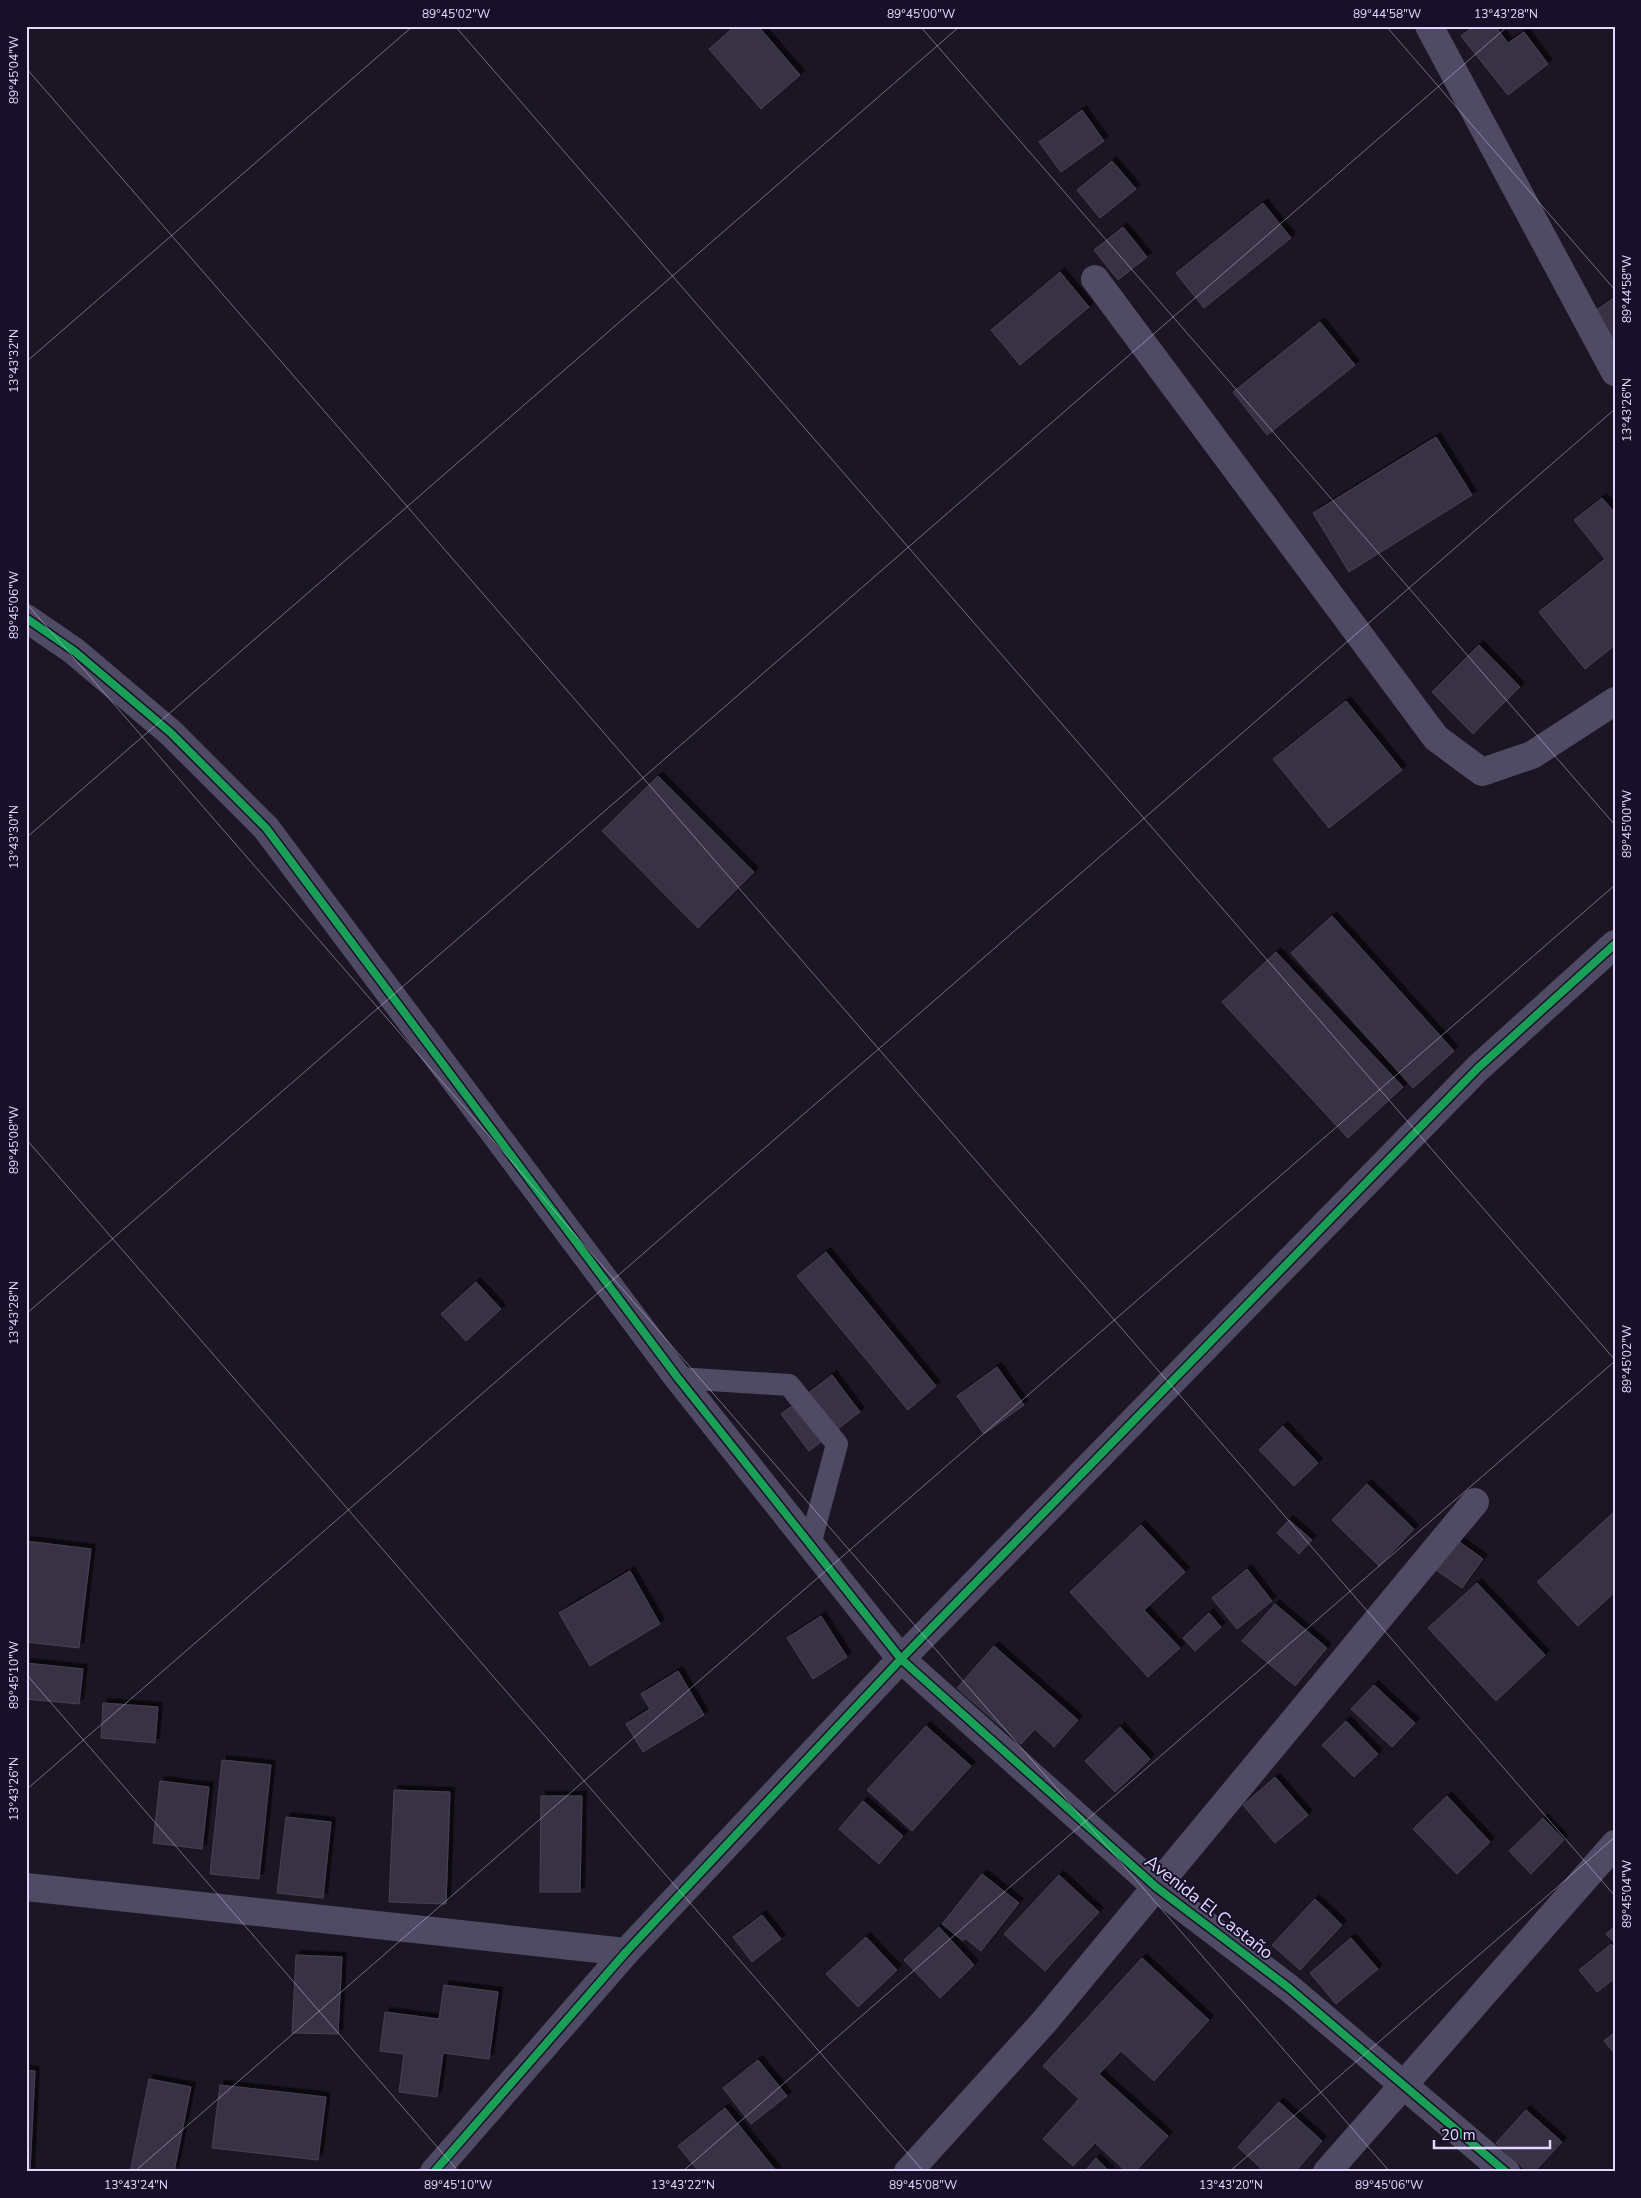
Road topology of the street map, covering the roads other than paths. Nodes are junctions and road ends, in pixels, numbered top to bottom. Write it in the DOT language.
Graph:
graph roads {
  1 [pos="1429,26"];
  2 [pos="1095,279"];
  3 [pos="1615,372"];
  4 [pos="26,618"];
  5 [pos="1615,701"];
  6 [pos="1615,944"];
  7 [pos="678,1378"];
  8 [pos="1475,1502"];
  9 [pos="810,1545"];
  10 [pos="900,1658"];
  11 [pos="1615,1844"];
  12 [pos="26,1887"];
  13 [pos="1156,1887"];
  14 [pos="626,1952"];
  15 [pos="1403,2084"];
  16 [pos="434,2172"];
  17 [pos="908,2172"];
  18 [pos="1327,2172"];
  19 [pos="1506,2172"];
  1 -- 3 [label="street"];
  2 -- 5 [label="street"];
  4 -- 7 [label="street, Avenida El Castaño"];
  6 -- 10 [label="street"];
  7 -- 9 [label="street, Avenida El Castaño"];
  7 -- 9 [label="lane"];
  8 -- 13 [label="street"];
  9 -- 10 [label="street, Avenida El Castaño"];
  10 -- 13 [label="street, Avenida El Castaño"];
  10 -- 14 [label="street"];
  11 -- 15 [label="street"];
  12 -- 14 [label="street"];
  13 -- 15 [label="street, Avenida El Castaño"];
  13 -- 17 [label="street"];
  14 -- 16 [label="street"];
  15 -- 18 [label="street"];
  15 -- 19 [label="street, Avenida El Castaño"];
}
